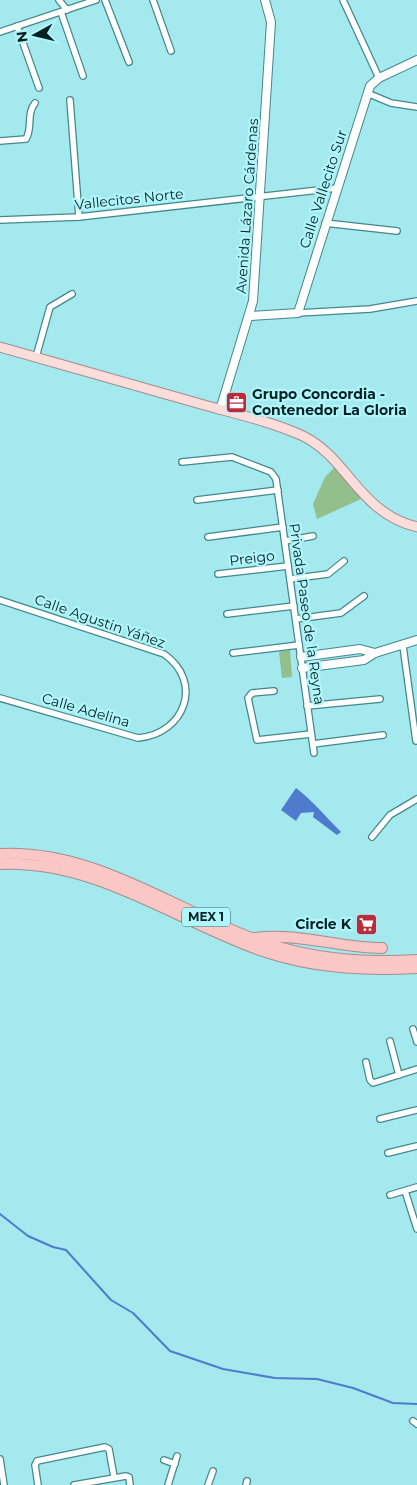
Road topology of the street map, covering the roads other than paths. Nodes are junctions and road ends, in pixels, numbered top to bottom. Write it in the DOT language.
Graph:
graph roads {
  1 [pos="59,0"];
  2 [pos="96,0"];
  3 [pos="105,0"];
  4 [pos="153,0"];
  5 [pos="343,0"];
  6 [pos="268,1"];
  7 [pos="64,11"];
  8 [pos="18,26"];
  9 [pos="0,32"];
  10 [pos="172,51"];
  11 [pos="417,60"];
  12 [pos="129,62"];
  13 [pos="83,76"];
  14 [pos="379,78"];
  15 [pos="39,88"];
  16 [pos="367,93"];
  17 [pos="70,100"];
  18 [pos="35,103"];
  19 [pos="417,107"];
  20 [pos="0,141"];
  21 [pos="336,188"];
  22 [pos="260,197"];
  23 [pos="79,218"];
  24 [pos="0,220"];
  25 [pos="325,223"];
  26 [pos="397,231"];
  27 [pos="72,294"];
  28 [pos="417,301"];
  29 [pos="298,313"];
  30 [pos="250,316"];
  31 [pos="0,347"];
  32 [pos="36,357"];
  33 [pos="220,410"];
  34 [pos="182,462"];
  35 [pos="278,490"];
  36 [pos="197,500"];
  37 [pos="283,526"];
  38 [pos="417,527"];
  39 [pos="313,536"];
  40 [pos="208,537"];
  41 [pos="285,541"];
  42 [pos="344,562"];
  43 [pos="288,566"];
  44 [pos="218,574"];
  45 [pos="290,579"];
  46 [pos="364,596"];
  47 [pos="0,600"];
  48 [pos="294,606"];
  49 [pos="227,614"];
  50 [pos="296,619"];
  51 [pos="417,640"];
  52 [pos="299,645"];
  53 [pos="403,646"];
  54 [pos="233,653"];
  55 [pos="375,653"];
  56 [pos="300,657"];
  57 [pos="302,668"];
  58 [pos="274,691"];
  59 [pos="0,698"];
  60 [pos="380,699"];
  61 [pos="307,706"];
  62 [pos="183,707"];
  63 [pos="416,730"];
  64 [pos="311,734"];
  65 [pos="383,735"];
  66 [pos="416,741"];
  67 [pos="313,744"];
  68 [pos="314,753"];
  69 [pos="417,799"];
  70 [pos="372,837"];
  71 [pos="0,854"];
  72 [pos="0,864"];
  73 [pos="252,938"];
  74 [pos="382,948"];
  75 [pos="417,960"];
  76 [pos="417,968"];
  77 [pos="413,1029"];
  78 [pos="390,1041"];
  79 [pos="417,1042"];
  80 [pos="366,1062"];
  81 [pos="417,1070"];
  82 [pos="399,1075"];
  83 [pos="417,1110"];
  84 [pos="380,1119"];
  85 [pos="417,1146"];
  86 [pos="388,1153"];
  87 [pos="417,1188"];
  88 [pos="405,1191"];
  89 [pos="390,1195"];
  90 [pos="417,1229"];
  91 [pos="177,1456"];
  92 [pos="164,1460"];
  93 [pos="0,1463"];
  94 [pos="175,1464"];
  95 [pos="213,1471"];
  96 [pos="114,1478"];
  97 [pos="4,1485"];
  98 [pos="38,1485"];
  99 [pos="74,1485"];
  100 [pos="130,1485"];
  101 [pos="168,1485"];
  102 [pos="208,1485"];
  1 -- 7 [label="street"];
  2 -- 7 [label="street"];
  3 -- 12 [label="street"];
  4 -- 10 [label="street"];
  5 -- 14 [label="street"];
  6 -- 22 [label="street, Avenida Lázaro Cárdenas"];
  7 -- 8 [label="street"];
  7 -- 13 [label="street"];
  8 -- 9 [label="street"];
  8 -- 15 [label="street"];
  11 -- 14 [label="street"];
  14 -- 16 [label="street, Calle Vallecito Sur"];
  16 -- 19 [label="street"];
  16 -- 21 [label="street, Calle Vallecito Sur"];
  17 -- 23 [label="street"];
  18 -- 20 [label="street"];
  21 -- 22 [label="street, Vallecitos Norte"];
  21 -- 25 [label="street, Calle Vallecito Sur"];
  22 -- 23 [label="street, Vallecitos Norte"];
  22 -- 30 [label="street, Avenida Lázaro Cárdenas"];
  23 -- 24 [label="street, Vallecitos Norte"];
  25 -- 26 [label="street"];
  25 -- 29 [label="street, Calle Vallecito Sur"];
  27 -- 32 [label="street"];
  28 -- 29 [label="street"];
  29 -- 30 [label="street"];
  30 -- 33 [label="street, Avenida Lázaro Cárdenas"];
  31 -- 32 [label="main road"];
  32 -- 33 [label="main road"];
  33 -- 38 [label="main road"];
  34 -- 35 [label="street, Privada Paseo de la Reyna"];
  35 -- 36 [label="street"];
  35 -- 37 [label="street, Privada Paseo de la Reyna"];
  37 -- 40 [label="street"];
  37 -- 41 [label="street, Privada Paseo de la Reyna"];
  39 -- 41 [label="street"];
  41 -- 43 [label="street, Privada Paseo de la Reyna"];
  42 -- 45 [label="street"];
  43 -- 44 [label="street, Preigo"];
  43 -- 45 [label="street, Privada Paseo de la Reyna"];
  45 -- 48 [label="street, Privada Paseo de la Reyna"];
  46 -- 50 [label="street"];
  47 -- 62 [label="street, Calle Agustin Yáñez"];
  48 -- 49 [label="street"];
  48 -- 50 [label="street, Privada Paseo de la Reyna"];
  50 -- 52 [label="street, Privada Paseo de la Reyna"];
  51 -- 53 [label="street"];
  52 -- 54 [label="street"];
  52 -- 56 [label="street, Privada Paseo de la Reyna"];
  53 -- 55 [label="street"];
  53 -- 63 [label="street"];
  55 -- 56 [label="street"];
  55 -- 57 [label="street"];
  56 -- 57 [label="street, Privada Paseo de la Reyna"];
  57 -- 61 [label="street, Privada Paseo de la Reyna"];
  58 -- 64 [label="street"];
  59 -- 62 [label="street, Calle Adelina"];
  60 -- 61 [label="street"];
  61 -- 64 [label="street, Privada Paseo de la Reyna"];
  63 -- 66 [label="street"];
  64 -- 67 [label="street, Privada Paseo de la Reyna"];
  65 -- 67 [label="street"];
  67 -- 68 [label="street, Privada Paseo de la Reyna"];
  69 -- 70 [label="street"];
  71 -- 73 [label="highway, MEX 1"];
  72 -- 76 [label="highway, MEX 1"];
  73 -- 74 [label="highway"];
  73 -- 75 [label="highway, MEX 1"];
  77 -- 79 [label="street"];
  78 -- 82 [label="street"];
  80 -- 82 [label="street"];
  81 -- 82 [label="street"];
  83 -- 84 [label="street"];
  85 -- 86 [label="street"];
  87 -- 88 [label="street"];
  88 -- 89 [label="street"];
  88 -- 90 [label="street"];
  91 -- 94 [label="street"];
  92 -- 94 [label="street"];
  93 -- 97 [label="street"];
  94 -- 101 [label="street"];
  95 -- 102 [label="street"];
  96 -- 98 [label="street"];
  96 -- 99 [label="street"];
  96 -- 100 [label="street"];
}
